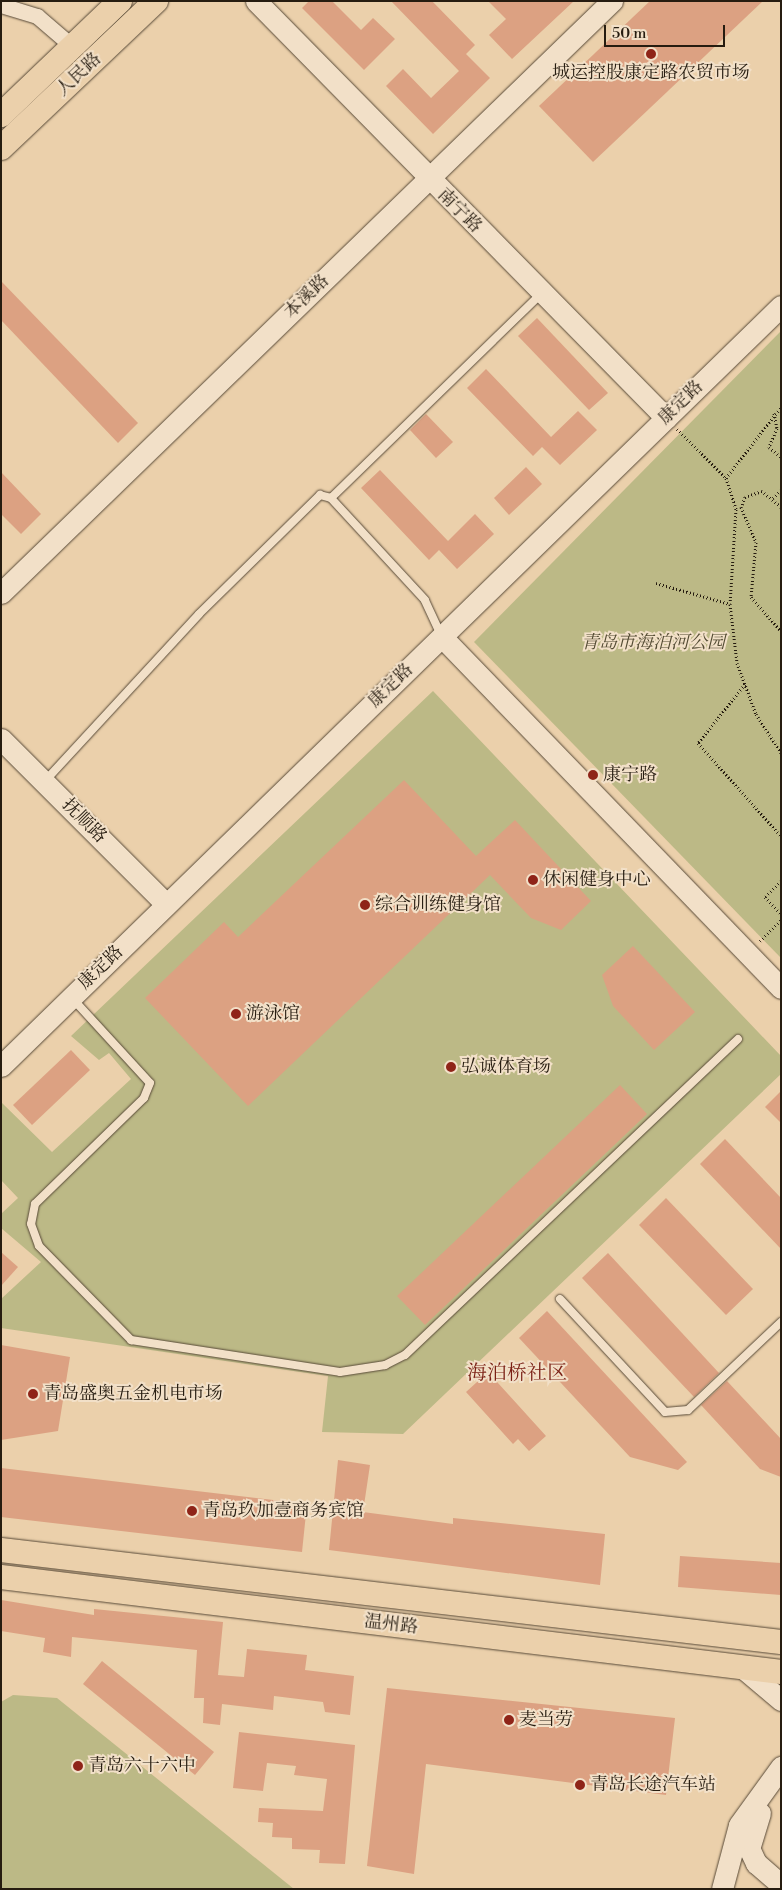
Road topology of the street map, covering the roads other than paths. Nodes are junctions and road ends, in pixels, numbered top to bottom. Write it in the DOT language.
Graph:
graph roads {
  1 [pos="120,1"];
  2 [pos="156,1"];
  3 [pos="256,1"];
  4 [pos="612,1"];
  5 [pos="1,5"];
  6 [pos="73,47"];
  7 [pos="1,115"];
  8 [pos="1,148"];
  9 [pos="428,180"];
  10 [pos="542,293"];
  11 [pos="781,306"];
  12 [pos="666,418"];
  13 [pos="331,498"];
  14 [pos="1,593"];
  15 [pos="442,636"];
  16 [pos="1,739"];
  17 [pos="44,782"];
  18 [pos="166,904"];
  19 [pos="781,988"];
  20 [pos="71,997"];
  21 [pos="738,1039"];
  22 [pos="1,1066"];
  23 [pos="560,1299"];
  24 [pos="781,1322"];
  25 [pos="1,1550"];
  26 [pos="1,1578"];
  27 [pos="781,1642"];
  28 [pos="742,1668"];
  29 [pos="781,1672"];
  30 [pos="781,1700"];
  31 [pos="781,1767"];
  32 [pos="781,1785"];
  33 [pos="781,1886"];
  34 [pos="722,1889"];
  1 -- 6 [label="main road, 人民路"];
  2 -- 8 [label="main road, 人民路"];
  3 -- 9 [label="street, 南宁路"];
  4 -- 9 [label="street, 本溪路"];
  5 -- 6 [label="street"];
  6 -- 7 [label="main road, 人民路"];
  9 -- 10 [label="street, 南宁路"];
  9 -- 14 [label="street, 本溪路"];
  10 -- 12 [label="street, 南宁路"];
  10 -- 13 [label="lane"];
  11 -- 12 [label="street, 康定路"];
  12 -- 15 [label="street, 康定路"];
  13 -- 15 [label="lane"];
  13 -- 17 [label="lane"];
  15 -- 18 [label="street, 康定路"];
  15 -- 19 [label="street"];
  16 -- 17 [label="street, 抚顺路"];
  17 -- 18 [label="street, 抚顺路"];
  18 -- 20 [label="street, 康定路"];
  20 -- 21 [label="lane"];
  20 -- 22 [label="street, 康定路"];
  23 -- 24 [label="lane"];
  25 -- 27 [label="main road, 温州路"];
  26 -- 28 [label="main road, 温州路"];
  28 -- 29 [label="main road, 温州路"];
  28 -- 30 [label="street"];
  31 -- 34 [label="street"];
  32 -- 33 [label="street"];
}
